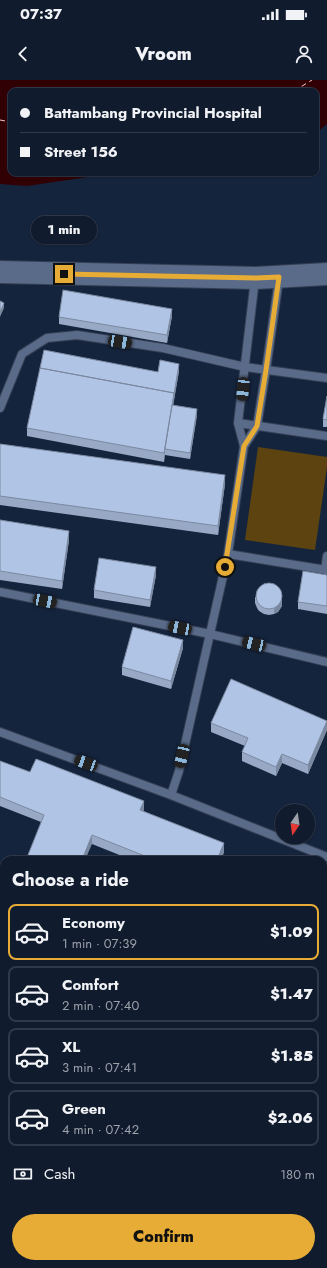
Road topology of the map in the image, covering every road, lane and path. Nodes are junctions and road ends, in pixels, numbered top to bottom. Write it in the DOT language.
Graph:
graph roads {
  1 [pos="0,272"];
  2 [pos="327,274"];
  3 [pos="279,277"];
  4 [pos="256,278"];
  5 [pos="245,367"];
  6 [pos="266,370"];
  7 [pos="327,378"];
  8 [pos="0,408"];
  9 [pos="238,423"];
  10 [pos="257,426"];
  11 [pos="327,436"];
  12 [pos="244,446"];
  13 [pos="228,554"];
  14 [pos="327,556"];
  15 [pos="326,570"];
  16 [pos="0,592"];
  17 [pos="210,634"];
  18 [pos="327,662"];
  19 [pos="0,732"];
  20 [pos="172,795"];
  21 [pos="324,856"];
  1 -- 4 [label="street"];
  2 -- 3 [label="street"];
  3 -- 4 [label="street"];
  3 -- 6 [label="lane"];
  4 -- 5 [label="lane"];
  5 -- 6 [label="lane"];
  5 -- 8 [label="lane"];
  5 -- 9 [label="lane"];
  6 -- 7 [label="lane"];
  6 -- 10 [label="lane"];
  9 -- 10 [label="lane"];
  9 -- 12 [label="lane"];
  10 -- 11 [label="lane"];
  10 -- 12 [label="lane"];
  12 -- 13 [label="lane"];
  13 -- 15 [label="lane"];
  13 -- 17 [label="lane"];
  14 -- 15 [label="lane"];
  16 -- 17 [label="lane"];
  17 -- 18 [label="lane"];
  17 -- 20 [label="lane"];
  19 -- 20 [label="lane"];
  20 -- 21 [label="lane"];
}
